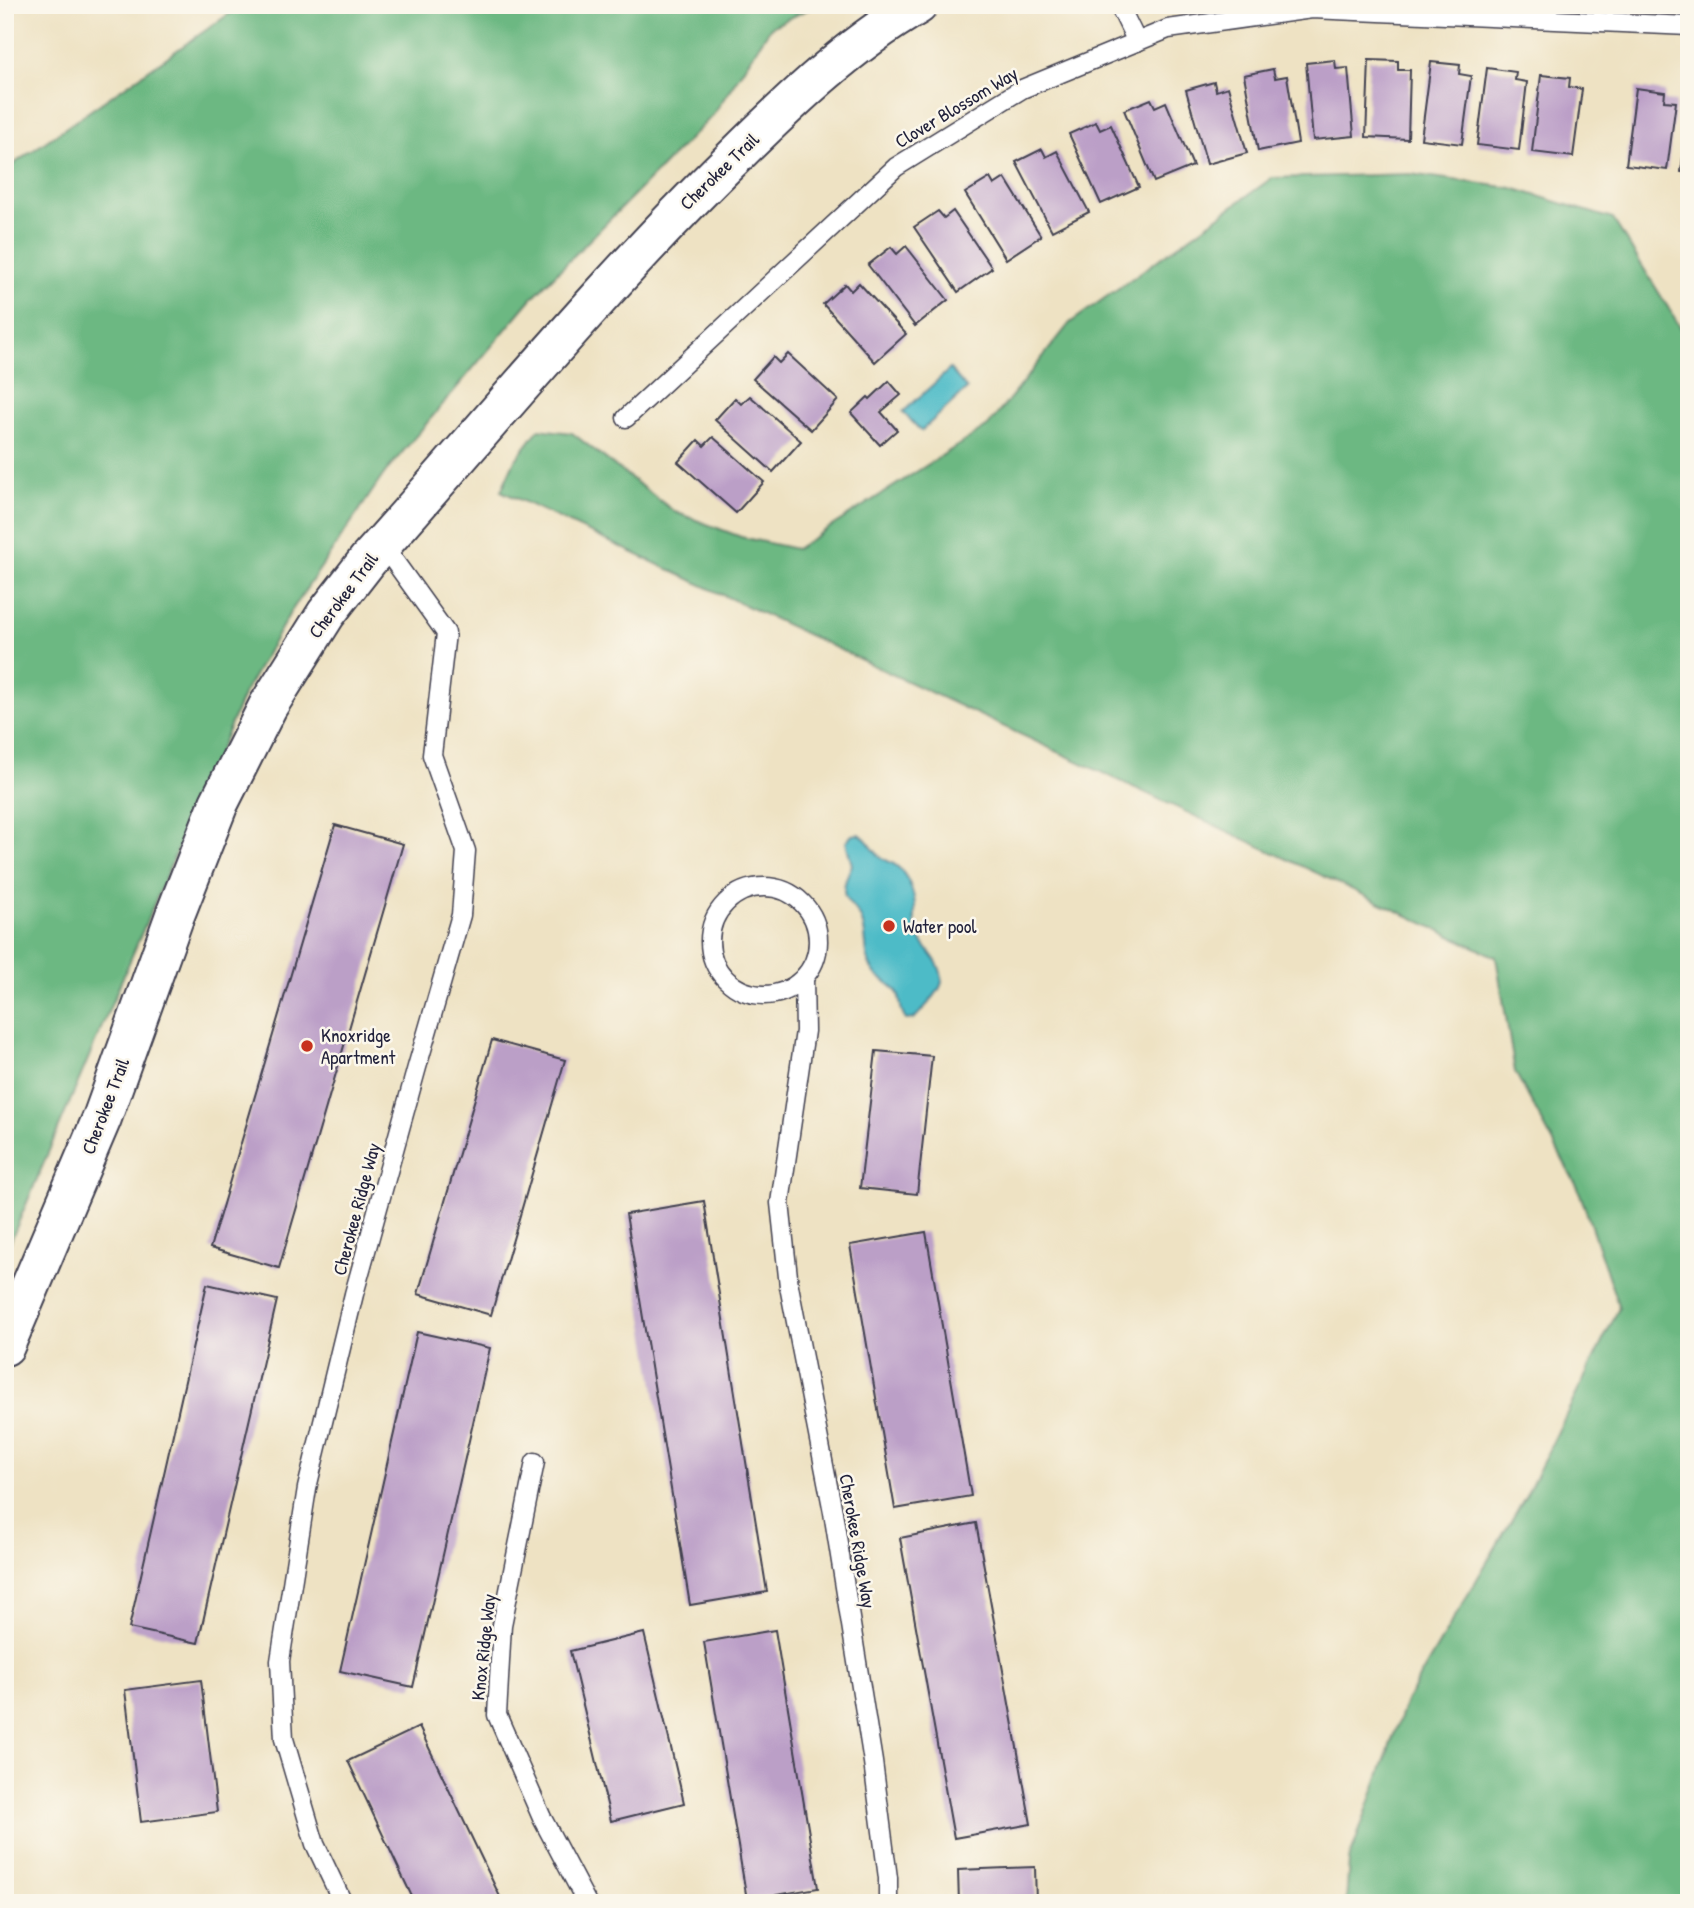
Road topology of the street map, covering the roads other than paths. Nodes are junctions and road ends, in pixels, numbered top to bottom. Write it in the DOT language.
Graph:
graph roads {
  1 [pos="918,5"];
  2 [pos="1119,5"];
  3 [pos="1689,26"];
  4 [pos="1137,42"];
  5 [pos="626,418"];
  6 [pos="382,544"];
  7 [pos="804,979"];
  8 [pos="5,1346"];
  9 [pos="535,1462"];
  10 [pos="343,1903"];
  11 [pos="587,1903"];
  12 [pos="888,1903"];
  1 -- 6 [label="street, Cherokee Trail"];
  2 -- 4 [label="lane"];
  3 -- 4 [label="lane, Clover Blossom Way"];
  4 -- 5 [label="lane, Clover Blossom Way"];
  6 -- 8 [label="street, Cherokee Trail"];
  6 -- 10 [label="lane, Cherokee Ridge Way"];
  7 -- 7 [label="lane, Cherokee Ridge Way"];
  7 -- 12 [label="lane, Cherokee Ridge Way"];
  9 -- 11 [label="lane, Knox Ridge Way"];
}
